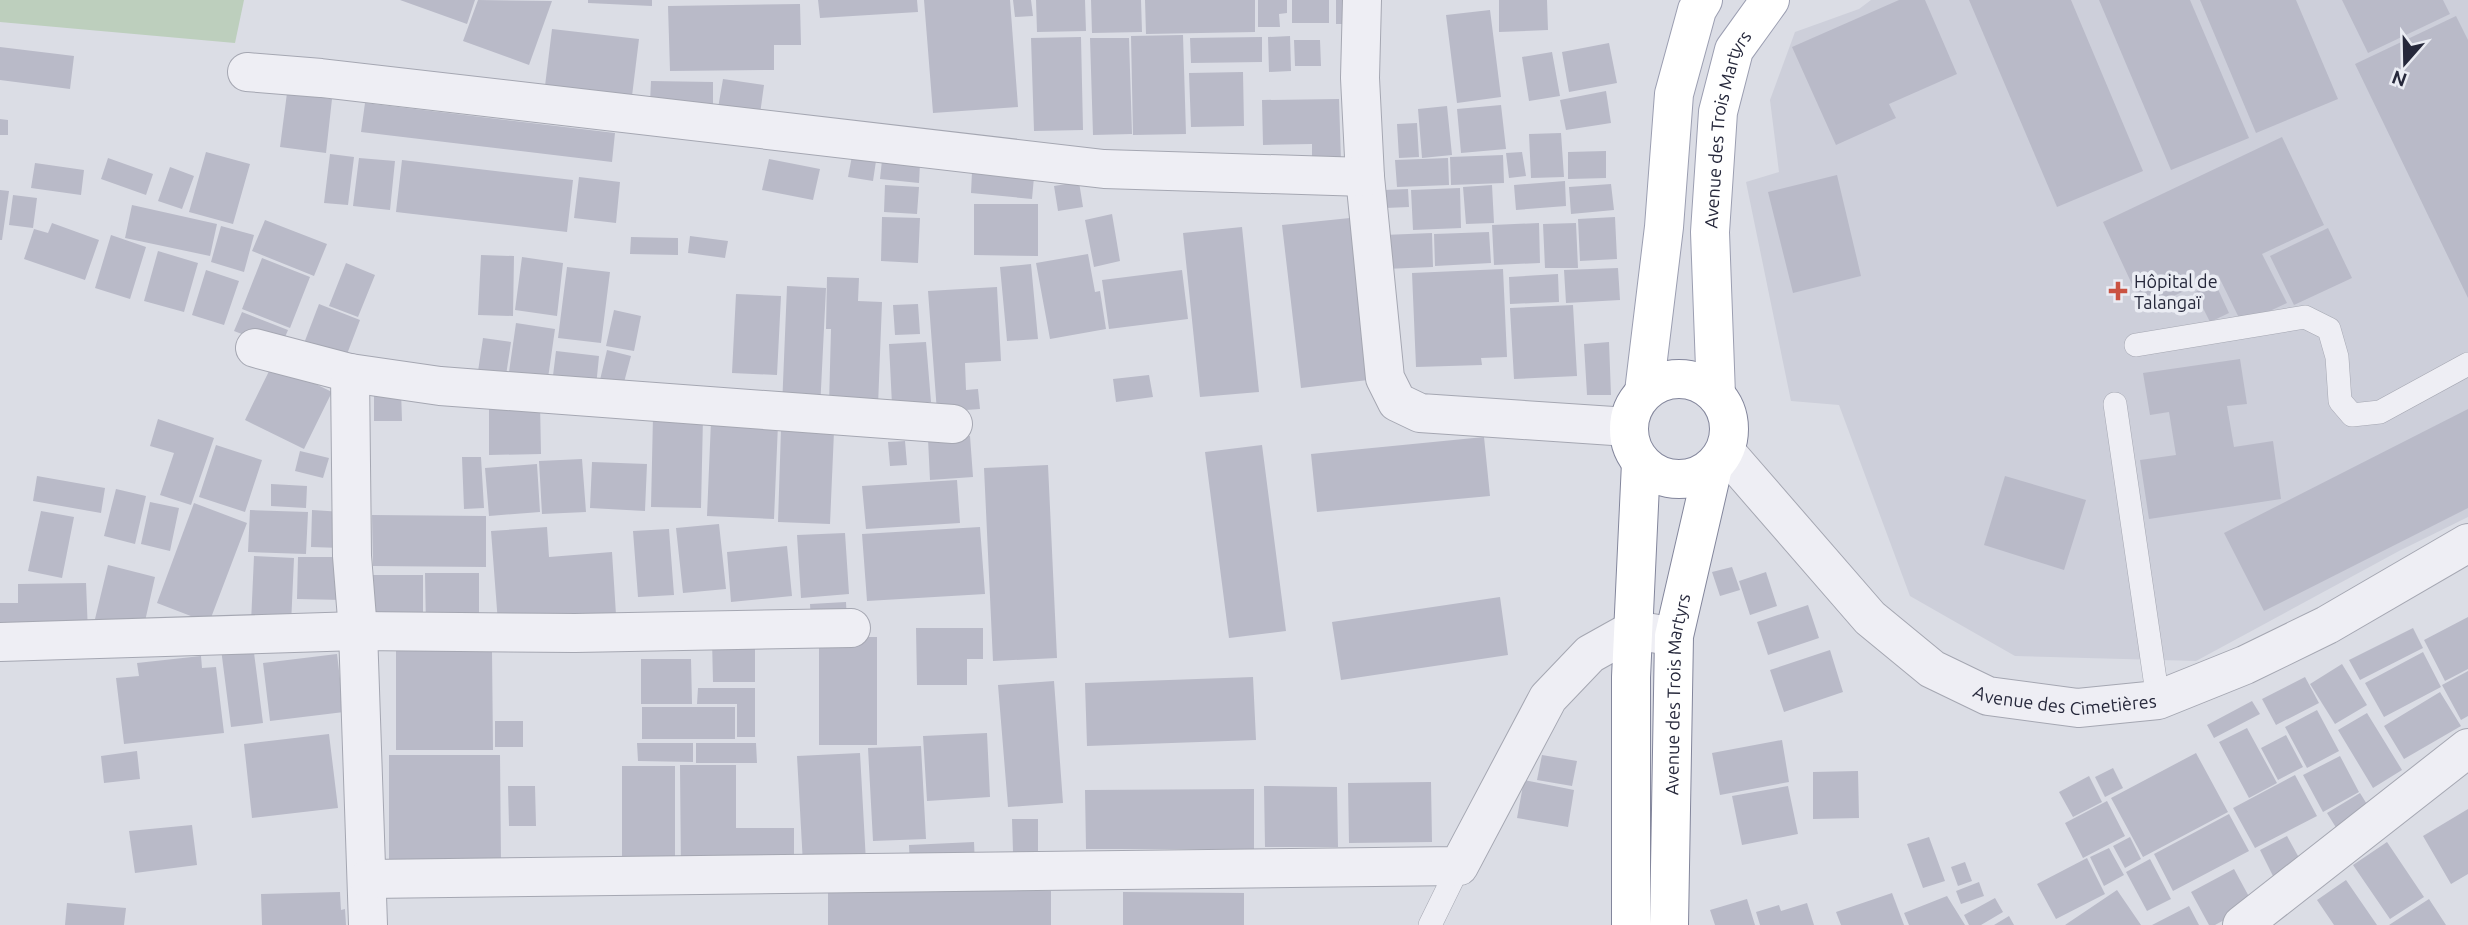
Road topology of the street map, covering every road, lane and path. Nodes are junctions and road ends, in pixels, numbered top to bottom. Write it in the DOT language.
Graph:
graph roads {
  1 [pos="1362,0"];
  2 [pos="1703,0"];
  3 [pos="1770,0"];
  4 [pos="247,72"];
  5 [pos="1365,177"];
  6 [pos="2136,345"];
  7 [pos="255,348"];
  8 [pos="2468,364"];
  9 [pos="350,373"];
  10 [pos="1644,392"];
  11 [pos="1716,395"];
  12 [pos="2115,404"];
  13 [pos="953,424"];
  14 [pos="1628,427"];
  15 [pos="1719,459"];
  16 [pos="1641,463"];
  17 [pos="2468,543"];
  18 [pos="851,628"];
  19 [pos="1633,630"];
  20 [pos="358,631"];
  21 [pos="1674,636"];
  22 [pos="0,642"];
  23 [pos="2158,700"];
  24 [pos="2468,748"];
  25 [pos="1459,866"];
  26 [pos="368,879"];
  27 [pos="368,925"];
  28 [pos="1430,925"];
  29 [pos="1631,925"];
  30 [pos="1669,925"];
  31 [pos="2242,925"];
  1 -- 5 [label="street"];
  2 -- 10 [label="main road"];
  3 -- 11 [label="main road, Avenue des Trois Martyrs"];
  4 -- 5 [label="street"];
  5 -- 14 [label="street"];
  6 -- 8 [label="lane"];
  7 -- 9 [label="street"];
  9 -- 13 [label="street"];
  9 -- 20 [label="street"];
  10 -- 11 [label="main road"];
  10 -- 14 [label="main road"];
  11 -- 15 [label="main road"];
  12 -- 23 [label="lane"];
  14 -- 16 [label="main road"];
  15 -- 16 [label="main road"];
  15 -- 21 [label="main road, Avenue des Trois Martyrs"];
  15 -- 23 [label="street, Avenue des Cimetières"];
  16 -- 19 [label="main road"];
  17 -- 23 [label="street, Avenue des Cimetières"];
  18 -- 20 [label="street"];
  19 -- 21 [label="street"];
  19 -- 25 [label="street"];
  19 -- 29 [label="main road"];
  20 -- 22 [label="street"];
  20 -- 26 [label="street"];
  21 -- 30 [label="main road, Avenue des Trois Martyrs"];
  24 -- 31 [label="street"];
  25 -- 26 [label="street"];
  25 -- 28 [label="lane"];
  26 -- 27 [label="street"];
}
